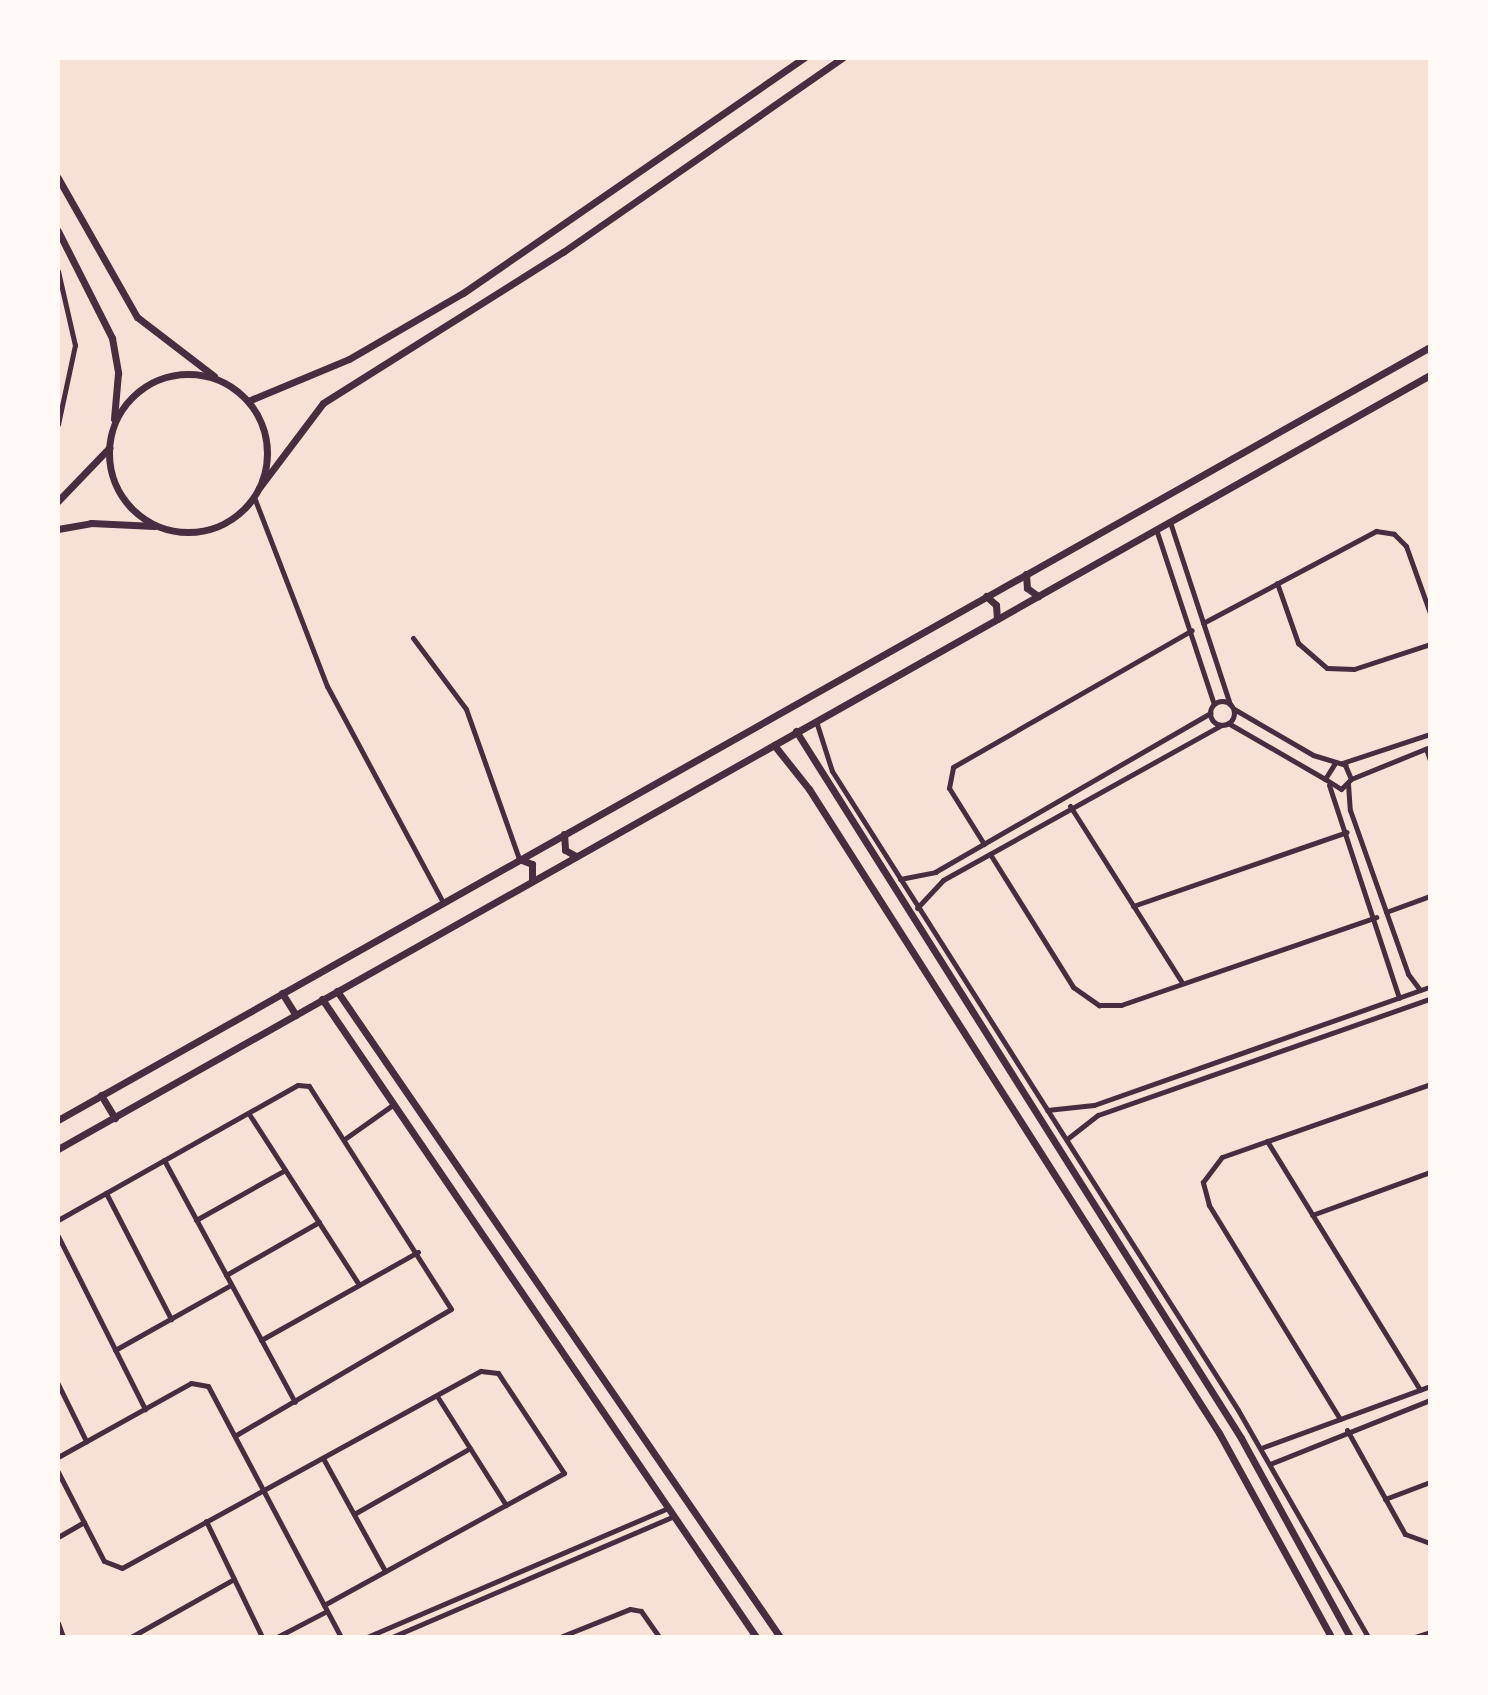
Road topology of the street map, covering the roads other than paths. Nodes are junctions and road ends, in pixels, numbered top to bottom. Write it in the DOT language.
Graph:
graph roads {
  1 [pos="804,58"];
  2 [pos="842,58"];
  3 [pos="58,178"];
  4 [pos="58,231"];
  5 [pos="58,271"];
  6 [pos="1430,347"];
  7 [pos="1430,375"];
  8 [pos="223,382"];
  9 [pos="248,401"];
  10 [pos="58,424"];
  11 [pos="113,427"];
  12 [pos="109,447"];
  13 [pos="259,488"];
  14 [pos="254,497"];
  15 [pos="58,501"];
  16 [pos="1170,522"];
  17 [pos="163,527"];
  18 [pos="58,529"];
  19 [pos="1156,529"];
  20 [pos="1026,574"];
  21 [pos="1277,583"];
  22 [pos="986,596"];
  23 [pos="1038,596"];
  24 [pos="1430,613"];
  25 [pos="997,619"];
  26 [pos="1202,623"];
  27 [pos="1192,630"];
  28 [pos="413,638"];
  29 [pos="1430,644"];
  30 [pos="1214,704"];
  31 [pos="1232,706"];
  32 [pos="1210,713"];
  33 [pos="815,720"];
  34 [pos="1225,724"];
  35 [pos="796,731"];
  36 [pos="1430,734"];
  37 [pos="774,745"];
  38 [pos="1428,748"];
  39 [pos="1430,760"];
  40 [pos="1335,763"];
  41 [pos="1342,764"];
  42 [pos="1327,782"];
  43 [pos="1349,782"];
  44 [pos="1070,806"];
  45 [pos="1347,832"];
  46 [pos="564,834"];
  47 [pos="984,844"];
  48 [pos="990,854"];
  49 [pos="577,856"];
  50 [pos="519,859"];
  51 [pos="900,879"];
  52 [pos="532,881"];
  53 [pos="1430,896"];
  54 [pos="443,902"];
  55 [pos="1133,906"];
  56 [pos="918,908"];
  57 [pos="1386,912"];
  58 [pos="1376,917"];
  59 [pos="1181,981"];
  60 [pos="1430,987"];
  61 [pos="1420,990"];
  62 [pos="337,991"];
  63 [pos="282,993"];
  64 [pos="1399,998"];
  65 [pos="322,999"];
  66 [pos="1430,999"];
  67 [pos="296,1015"];
  68 [pos="1430,1084"];
  69 [pos="101,1095"];
  70 [pos="394,1104"];
  71 [pos="1029,1106"];
  72 [pos="1047,1110"];
  73 [pos="249,1114"];
  74 [pos="1015,1115"];
  75 [pos="115,1118"];
  76 [pos="58,1120"];
  77 [pos="346,1138"];
  78 [pos="1067,1139"];
  79 [pos="1267,1141"];
  80 [pos="58,1149"];
  81 [pos="164,1160"];
  82 [pos="285,1170"];
  83 [pos="1430,1172"];
  84 [pos="106,1193"];
  85 [pos="1312,1215"];
  86 [pos="58,1220"];
  87 [pos="196,1220"];
  88 [pos="319,1222"];
  89 [pos="58,1236"];
  90 [pos="418,1252"];
  91 [pos="226,1275"];
  92 [pos="231,1285"];
  93 [pos="359,1285"];
  94 [pos="171,1319"];
  95 [pos="261,1340"];
  96 [pos="116,1350"];
  97 [pos="597,1370"];
  98 [pos="582,1380"];
  99 [pos="58,1384"];
  100 [pos="1430,1386"];
  101 [pos="1420,1390"];
  102 [pos="438,1396"];
  103 [pos="1430,1400"];
  104 [pos="295,1402"];
  105 [pos="145,1409"];
  106 [pos="1340,1419"];
  107 [pos="1347,1430"];
  108 [pos="236,1435"];
  109 [pos="86,1441"];
  110 [pos="470,1448"];
  111 [pos="1261,1448"];
  112 [pos="58,1457"];
  113 [pos="324,1460"];
  114 [pos="1270,1464"];
  115 [pos="58,1472"];
  116 [pos="1430,1482"];
  117 [pos="266,1492"];
  118 [pos="1385,1499"];
  119 [pos="506,1505"];
  120 [pos="668,1508"];
  121 [pos="354,1514"];
  122 [pos="674,1516"];
  123 [pos="206,1521"];
  124 [pos="84,1522"];
  125 [pos="58,1537"];
  126 [pos="1430,1543"];
  127 [pos="386,1571"];
  128 [pos="234,1580"];
  129 [pos="326,1608"];
  130 [pos="58,1623"];
  131 [pos="412,1629"];
  132 [pos="580,1629"];
  133 [pos="1430,1633"];
  134 [pos="64,1637"];
  135 [pos="131,1637"];
  136 [pos="262,1637"];
  137 [pos="277,1637"];
  138 [pos="341,1637"];
  139 [pos="367,1637"];
  140 [pos="392,1637"];
  141 [pos="415,1637"];
  142 [pos="560,1637"];
  143 [pos="585,1637"];
  144 [pos="659,1637"];
  145 [pos="756,1637"];
  146 [pos="780,1637"];
  147 [pos="1331,1637"];
  148 [pos="1347,1637"];
  149 [pos="1368,1637"];
  150 [pos="1415,1637"];
  1 -- 9 [label="street"];
  2 -- 13 [label="street"];
  3 -- 8 [label="street"];
  4 -- 11 [label="street"];
  5 -- 10 [label="street"];
  6 -- 20 [label="street"];
  7 -- 16 [label="street"];
  8 -- 9 [label="street"];
  8 -- 11 [label="street"];
  9 -- 13 [label="street"];
  11 -- 12 [label="street"];
  12 -- 15 [label="street"];
  12 -- 17 [label="street"];
  13 -- 14 [label="street"];
  14 -- 17 [label="street"];
  14 -- 54 [label="street"];
  16 -- 19 [label="street"];
  16 -- 26 [label="street"];
  17 -- 18 [label="street"];
  19 -- 23 [label="street"];
  19 -- 27 [label="street"];
  20 -- 22 [label="street"];
  20 -- 23 [label="street"];
  21 -- 24 [label="street"];
  21 -- 26 [label="street"];
  21 -- 29 [label="street"];
  22 -- 25 [label="street"];
  22 -- 46 [label="street"];
  23 -- 25 [label="street"];
  25 -- 33 [label="street"];
  26 -- 31 [label="street"];
  27 -- 30 [label="street"];
  27 -- 47 [label="street"];
  28 -- 50 [label="street"];
  30 -- 31 [label="street"];
  30 -- 32 [label="street"];
  31 -- 34 [label="street"];
  31 -- 40 [label="street"];
  32 -- 34 [label="street"];
  32 -- 47 [label="street"];
  33 -- 35 [label="street"];
  33 -- 51 [label="street"];
  34 -- 42 [label="street"];
  34 -- 44 [label="street"];
  35 -- 37 [label="street"];
  35 -- 71 [label="street"];
  36 -- 41 [label="street"];
  37 -- 49 [label="street"];
  37 -- 74 [label="street"];
  38 -- 39 [label="street"];
  38 -- 43 [label="street"];
  40 -- 41 [label="street"];
  40 -- 42 [label="street"];
  41 -- 43 [label="street"];
  42 -- 43 [label="street"];
  42 -- 45 [label="street"];
  43 -- 57 [label="street"];
  44 -- 48 [label="street"];
  44 -- 55 [label="street"];
  45 -- 55 [label="street"];
  45 -- 58 [label="street"];
  46 -- 49 [label="street"];
  46 -- 50 [label="street"];
  47 -- 51 [label="street"];
  48 -- 56 [label="street"];
  48 -- 59 [label="street"];
  49 -- 52 [label="street"];
  50 -- 52 [label="street"];
  50 -- 54 [label="street"];
  51 -- 56 [label="street"];
  52 -- 62 [label="street"];
  53 -- 57 [label="street"];
  54 -- 63 [label="street"];
  55 -- 59 [label="street"];
  56 -- 72 [label="street"];
  57 -- 61 [label="street"];
  58 -- 59 [label="street"];
  58 -- 64 [label="street"];
  60 -- 61 [label="street"];
  61 -- 64 [label="street"];
  62 -- 65 [label="street"];
  62 -- 97 [label="street"];
  63 -- 67 [label="street"];
  63 -- 69 [label="street"];
  64 -- 72 [label="street"];
  65 -- 67 [label="street"];
  65 -- 70 [label="street"];
  66 -- 78 [label="street"];
  67 -- 75 [label="street"];
  68 -- 79 [label="street"];
  69 -- 75 [label="street"];
  69 -- 76 [label="street"];
  70 -- 77 [label="street"];
  70 -- 98 [label="street"];
  71 -- 74 [label="street"];
  71 -- 148 [label="street"];
  72 -- 78 [label="street"];
  73 -- 77 [label="street"];
  73 -- 81 [label="street"];
  73 -- 82 [label="street"];
  74 -- 147 [label="street"];
  75 -- 80 [label="street"];
  77 -- 90 [label="street"];
  78 -- 111 [label="street"];
  79 -- 85 [label="street"];
  79 -- 106 [label="street"];
  81 -- 84 [label="street"];
  81 -- 87 [label="street"];
  82 -- 87 [label="street"];
  82 -- 88 [label="street"];
  83 -- 85 [label="street"];
  84 -- 86 [label="street"];
  84 -- 94 [label="street"];
  85 -- 101 [label="street"];
  87 -- 91 [label="street"];
  88 -- 91 [label="street"];
  88 -- 93 [label="street"];
  89 -- 96 [label="street"];
  90 -- 93 [label="street"];
  90 -- 104 [label="street"];
  91 -- 92 [label="street"];
  92 -- 94 [label="street"];
  92 -- 95 [label="street"];
  93 -- 95 [label="street"];
  94 -- 96 [label="street"];
  95 -- 104 [label="street"];
  96 -- 105 [label="street"];
  97 -- 98 [label="street"];
  97 -- 146 [label="street"];
  98 -- 120 [label="street"];
  99 -- 109 [label="street"];
  100 -- 101 [label="street"];
  101 -- 106 [label="street"];
  102 -- 110 [label="street"];
  102 -- 113 [label="street"];
  102 -- 119 [label="street"];
  103 -- 107 [label="street"];
  104 -- 108 [label="street"];
  105 -- 108 [label="street"];
  105 -- 109 [label="street"];
  106 -- 111 [label="street"];
  107 -- 114 [label="street"];
  107 -- 118 [label="street"];
  108 -- 117 [label="street"];
  109 -- 112 [label="street"];
  110 -- 119 [label="street"];
  110 -- 121 [label="street"];
  111 -- 114 [label="street"];
  113 -- 117 [label="street"];
  113 -- 121 [label="street"];
  114 -- 149 [label="street"];
  115 -- 124 [label="street"];
  116 -- 118 [label="street"];
  117 -- 123 [label="street"];
  117 -- 129 [label="street"];
  118 -- 126 [label="street"];
  119 -- 127 [label="street"];
  120 -- 122 [label="street"];
  120 -- 139 [label="street"];
  121 -- 127 [label="street"];
  122 -- 131 [label="street"];
  122 -- 145 [label="street"];
  123 -- 124 [label="street"];
  123 -- 128 [label="street"];
  124 -- 125 [label="street"];
  127 -- 129 [label="street"];
  128 -- 135 [label="street"];
  128 -- 136 [label="street"];
  129 -- 137 [label="street"];
  129 -- 138 [label="street"];
  130 -- 134 [label="street"];
  131 -- 140 [label="street"];
  131 -- 141 [label="street"];
  132 -- 142 [label="street"];
  132 -- 143 [label="street"];
  132 -- 144 [label="street"];
  133 -- 150 [label="street"];
}
